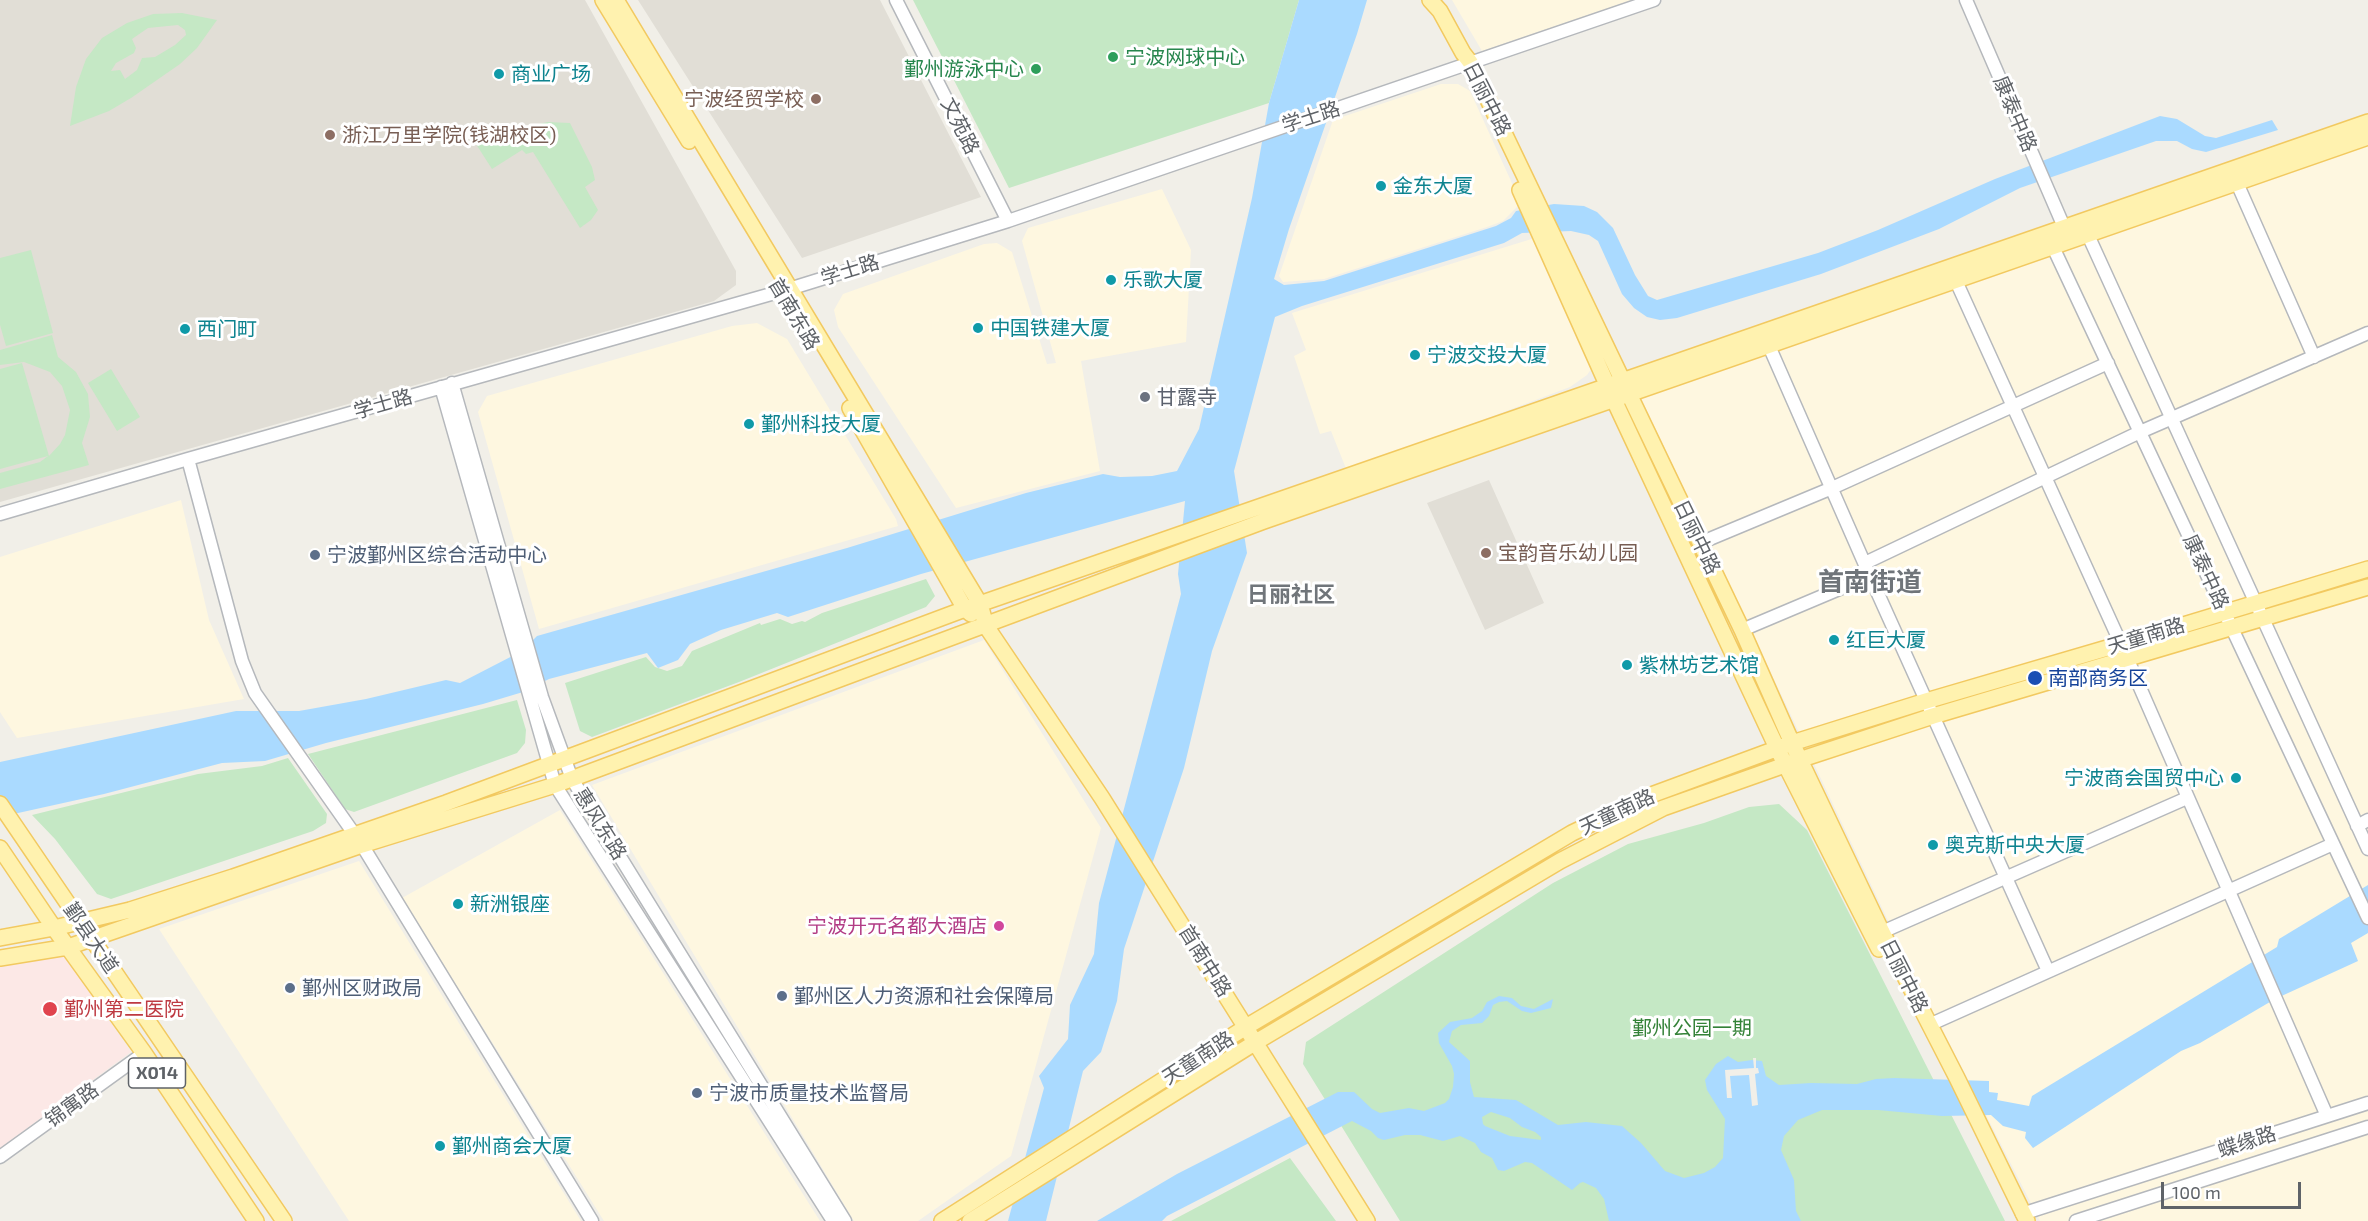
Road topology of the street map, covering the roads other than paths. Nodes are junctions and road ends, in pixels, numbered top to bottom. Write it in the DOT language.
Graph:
graph roads {
  1 [pos="603,0"];
  2 [pos="616,0"];
  3 [pos="896,0"];
  4 [pos="1430,0"];
  5 [pos="1654,0"];
  6 [pos="1966,0"];
  7 [pos="1465,60"];
  8 [pos="2368,122"];
  9 [pos="2368,137"];
  10 [pos="2237,183"];
  11 [pos="1008,220"];
  12 [pos="2064,227"];
  13 [pos="2088,235"];
  14 [pos="2053,247"];
  15 [pos="1956,281"];
  16 [pos="785,290"];
  17 [pos="2368,333"];
  18 [pos="1769,346"];
  19 [pos="2314,357"];
  20 [pos="2108,363"];
  21 [pos="446,385"];
  22 [pos="1618,390"];
  23 [pos="2014,408"];
  24 [pos="2171,418"];
  25 [pos="2140,432"];
  26 [pos="188,459"];
  27 [pos="2045,477"];
  28 [pos="1832,488"];
  29 [pos="0,514"];
  30 [pos="919,516"];
  31 [pos="1700,543"];
  32 [pos="1865,563"];
  33 [pos="2368,569"];
  34 [pos="1870,576"];
  35 [pos="2368,587"];
  36 [pos="2255,603"];
  37 [pos="980,604"];
  38 [pos="965,609"];
  39 [pos="2224,612"];
  40 [pos="2263,620"];
  41 [pos="986,626"];
  42 [pos="2232,628"];
  43 [pos="1742,630"];
  44 [pos="2121,644"];
  45 [pos="2127,659"];
  46 [pos="536,698"];
  47 [pos="1926,701"];
  48 [pos="1933,716"];
  49 [pos="1784,746"];
  50 [pos="565,759"];
  51 [pos="1792,762"];
  52 [pos="549,765"];
  53 [pos="572,779"];
  54 [pos="555,785"];
  55 [pos="2187,798"];
  56 [pos="0,804"];
  57 [pos="2363,823"];
  58 [pos="358,840"];
  59 [pos="2333,844"];
  60 [pos="0,848"];
  61 [pos="2368,849"];
  62 [pos="2006,878"];
  63 [pos="2227,890"];
  64 [pos="2368,918"];
  65 [pos="80,923"];
  66 [pos="54,928"];
  67 [pos="1882,932"];
  68 [pos="0,938"];
  69 [pos="92,939"];
  70 [pos="68,947"];
  71 [pos="0,958"];
  72 [pos="2048,971"];
  73 [pos="1929,1025"];
  74 [pos="1246,1027"];
  75 [pos="1256,1042"];
  76 [pos="144,1053"];
  77 [pos="1952,1078"];
  78 [pos="2368,1103"];
  79 [pos="2327,1116"];
  80 [pos="2368,1127"];
  81 [pos="0,1157"];
  82 [pos="2022,1218"];
  83 [pos="256,1221"];
  84 [pos="284,1221"];
  85 [pos="592,1221"];
  86 [pos="833,1221"];
  87 [pos="845,1221"];
  88 [pos="942,1221"];
  89 [pos="970,1221"];
  90 [pos="1367,1221"];
  91 [pos="2076,1221"];
  1 -- 16 [label="main road, 首南东路"];
  2 -- 16 [label="main road, 首南东路"];
  3 -- 11 [label="street, 文苑路"];
  4 -- 7 [label="main road, 日丽中路"];
  5 -- 7 [label="street, 学士路"];
  6 -- 12 [label="street, 康泰中路"];
  7 -- 11 [label="street, 学士路"];
  7 -- 22 [label="main road, 日丽中路"];
  8 -- 12 [label="main road"];
  9 -- 10 [label="main road"];
  10 -- 13 [label="main road"];
  10 -- 19 [label="street"];
  11 -- 16 [label="street, 学士路"];
  12 -- 13 [label="street"];
  12 -- 14 [label="street"];
  12 -- 22 [label="main road"];
  13 -- 14 [label="main road"];
  13 -- 24 [label="street, 康泰中路"];
  14 -- 15 [label="main road"];
  14 -- 20 [label="street, 康泰中路"];
  15 -- 18 [label="main road"];
  15 -- 23 [label="street"];
  16 -- 21 [label="street, 学士路"];
  16 -- 30 [label="main road, 首南东路"];
  17 -- 19 [label="street"];
  18 -- 22 [label="main road"];
  18 -- 28 [label="street"];
  19 -- 24 [label="street"];
  20 -- 23 [label="street"];
  20 -- 25 [label="street, 康泰中路"];
  21 -- 26 [label="street, 学士路"];
  21 -- 46 [label="street, 惠风东路"];
  21 -- 46 [label="street, 惠风东路"];
  22 -- 31 [label="main road, 日丽中路"];
  22 -- 37 [label="main road"];
  22 -- 41 [label="main road"];
  22 -- 49 [label="main road, 日丽中路"];
  23 -- 27 [label="street"];
  23 -- 28 [label="street"];
  24 -- 25 [label="street"];
  24 -- 36 [label="street, 康泰中路"];
  25 -- 27 [label="street"];
  25 -- 39 [label="street, 康泰中路"];
  26 -- 29 [label="street, 学士路"];
  26 -- 58 [label="street"];
  27 -- 32 [label="street"];
  27 -- 44 [label="street"];
  28 -- 31 [label="street"];
  28 -- 32 [label="street"];
  30 -- 37 [label="main road"];
  30 -- 38 [label="main road, 首南东路"];
  31 -- 43 [label="main road, 日丽中路"];
  32 -- 34 [label="street"];
  33 -- 36 [label="main road, 天童南路"];
  34 -- 43 [label="street"];
  34 -- 47 [label="street"];
  35 -- 40 [label="main road, 天童南路"];
  36 -- 39 [label="main road, 天童南路"];
  36 -- 40 [label="street, 康泰中路"];
  37 -- 38 [label="main road"];
  37 -- 41 [label="main road"];
  38 -- 41 [label="main road, 首南东路"];
  38 -- 50 [label="main road"];
  39 -- 42 [label="street, 康泰中路"];
  39 -- 44 [label="main road, 天童南路"];
  40 -- 42 [label="main road, 天童南路"];
  40 -- 57 [label="street, 康泰中路"];
  41 -- 53 [label="main road"];
  41 -- 74 [label="main road, 首南中路"];
  42 -- 45 [label="main road, 天童南路"];
  42 -- 59 [label="street, 康泰中路"];
  43 -- 49 [label="main road, 日丽中路"];
  44 -- 45 [label="street"];
  44 -- 47 [label="main road, 天童南路"];
  45 -- 48 [label="main road, 天童南路"];
  45 -- 55 [label="street"];
  46 -- 50 [label="street, 惠风东路"];
  46 -- 52 [label="street, 惠风东路"];
  47 -- 48 [label="street"];
  47 -- 49 [label="main road, 天童南路"];
  48 -- 51 [label="main road, 天童南路"];
  48 -- 62 [label="street"];
  49 -- 51 [label="main road, 日丽中路"];
  49 -- 74 [label="main road, 天童南路"];
  50 -- 52 [label="main road"];
  50 -- 53 [label="street, 惠风东路"];
  51 -- 67 [label="main road, 日丽中路"];
  51 -- 75 [label="main road, 天童南路"];
  51 -- 77 [label="main road, 日丽中路"];
  52 -- 54 [label="street, 惠风东路"];
  52 -- 58 [label="main road"];
  53 -- 54 [label="main road"];
  53 -- 87 [label="street, 惠风东路"];
  54 -- 58 [label="main road"];
  54 -- 86 [label="street, 惠风东路"];
  55 -- 62 [label="street"];
  55 -- 63 [label="street"];
  56 -- 65 [label="main road, 鄞县大道 / X014"];
  57 -- 61 [label="street, 康泰中路"];
  58 -- 65 [label="main road"];
  58 -- 69 [label="main road"];
  58 -- 85 [label="street"];
  59 -- 63 [label="street"];
  59 -- 64 [label="street, 康泰中路"];
  60 -- 66 [label="main road, 鄞县大道 / X014"];
  62 -- 67 [label="street"];
  62 -- 72 [label="street"];
  63 -- 72 [label="street"];
  63 -- 79 [label="street"];
  65 -- 66 [label="main road"];
  65 -- 69 [label="main road, 鄞县大道 / X014"];
  66 -- 68 [label="main road"];
  66 -- 70 [label="main road, 鄞县大道 / X014"];
  67 -- 73 [label="main road, 日丽中路"];
  69 -- 70 [label="main road"];
  69 -- 84 [label="main road, 鄞县大道 / X014"];
  70 -- 71 [label="main road"];
  70 -- 76 [label="main road, 鄞县大道 / X014"];
  72 -- 73 [label="street"];
  73 -- 77 [label="main road, 日丽中路"];
  74 -- 75 [label="main road, 首南中路"];
  74 -- 88 [label="main road, 天童南路"];
  75 -- 89 [label="main road, 天童南路"];
  75 -- 90 [label="main road, 首南中路"];
  76 -- 81 [label="street, 锦寓路"];
  76 -- 83 [label="main road, 鄞县大道 / X014"];
  77 -- 82 [label="main road"];
  78 -- 79 [label="street, 蝶缘路"];
  79 -- 82 [label="street, 蝶缘路"];
  80 -- 91 [label="street, 蝶缘路"];
}
